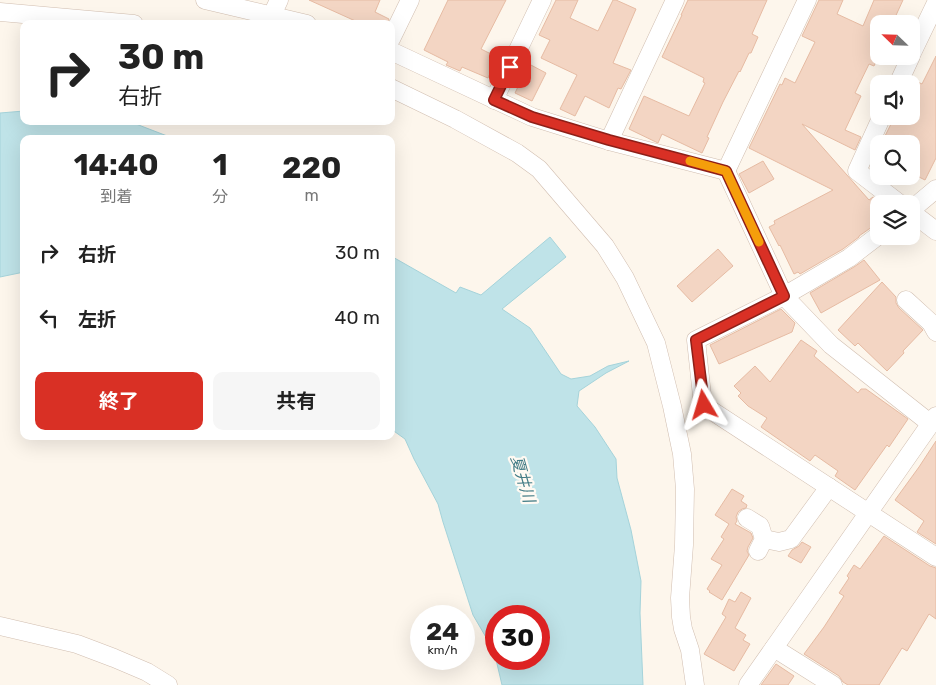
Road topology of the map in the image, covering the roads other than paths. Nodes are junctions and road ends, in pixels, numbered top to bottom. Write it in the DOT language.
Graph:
graph roads {
  1 [pos="205,0"];
  2 [pos="410,0"];
  3 [pos="542,0"];
  4 [pos="675,0"];
  5 [pos="807,0"];
  6 [pos="936,3"];
  7 [pos="275,7"];
  8 [pos="0,12"];
  9 [pos="89,20"];
  10 [pos="299,20"];
  11 [pos="395,30"];
  12 [pos="920,37"];
  13 [pos="395,53"];
  14 [pos="395,90"];
  15 [pos="494,100"];
  16 [pos="878,125"];
  17 [pos="609,140"];
  18 [pos="726,171"];
  19 [pos="936,189"];
  20 [pos="888,195"];
  21 [pos="920,203"];
  22 [pos="920,218"];
  23 [pos="936,231"];
  24 [pos="870,242"];
  25 [pos="784,296"];
  26 [pos="906,300"];
  27 [pos="936,332"];
  28 [pos="934,420"];
  29 [pos="829,487"];
  30 [pos="868,513"];
  31 [pos="747,518"];
  32 [pos="936,557"];
  33 [pos="0,626"];
  34 [pos="774,648"];
  35 [pos="168,685"];
  36 [pos="695,685"];
  37 [pos="748,685"];
  38 [pos="832,685"];
  1 -- 7 [label="street"];
  2 -- 11 [label="street"];
  3 -- 15 [label="street"];
  4 -- 17 [label="street"];
  5 -- 18 [label="street"];
  6 -- 12 [label="street"];
  7 -- 10 [label="street"];
  8 -- 9 [label="street"];
  13 -- 15 [label="street"];
  14 -- 36 [label="street"];
  15 -- 17 [label="street"];
  16 -- 20 [label="street"];
  17 -- 18 [label="street"];
  18 -- 25 [label="street"];
  19 -- 21 [label="street"];
  22 -- 23 [label="street"];
  24 -- 25 [label="street"];
  25 -- 28 [label="street"];
  25 -- 29 [label="street"];
  26 -- 27 [label="street"];
  28 -- 30 [label="street"];
  29 -- 30 [label="street"];
  29 -- 31 [label="street"];
  30 -- 32 [label="street"];
  30 -- 34 [label="street"];
  33 -- 35 [label="street"];
  34 -- 37 [label="street"];
  34 -- 38 [label="street"];
}
